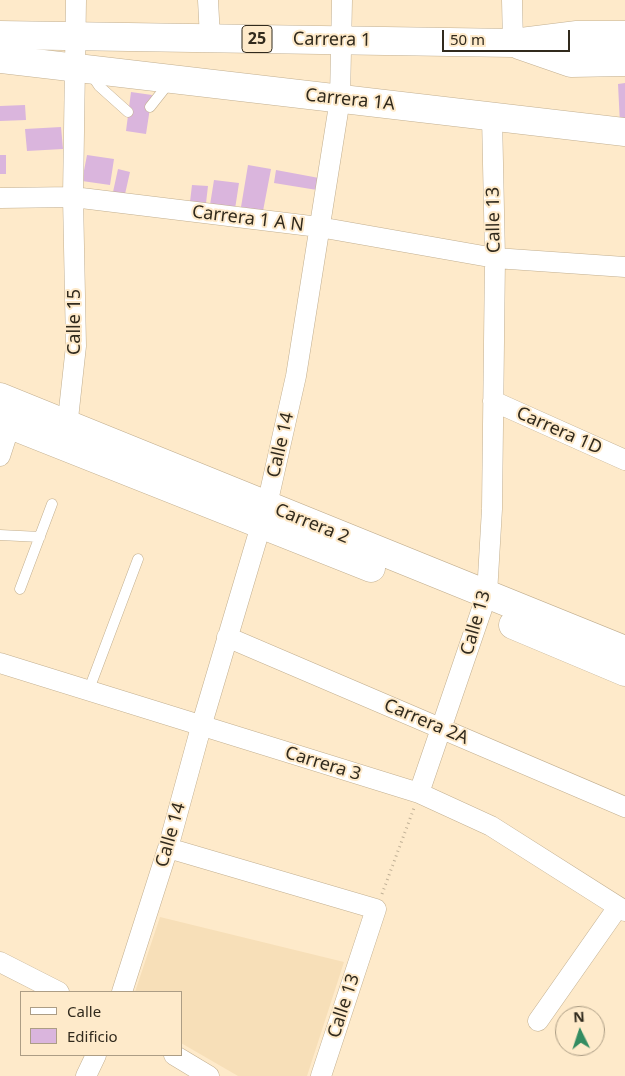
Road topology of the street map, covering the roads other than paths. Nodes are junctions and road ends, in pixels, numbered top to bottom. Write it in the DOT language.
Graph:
graph roads {
  1 [pos="76,0"];
  2 [pos="208,0"];
  3 [pos="342,0"];
  4 [pos="512,0"];
  5 [pos="0,35"];
  6 [pos="625,35"];
  7 [pos="76,36"];
  8 [pos="210,38"];
  9 [pos="341,40"];
  10 [pos="513,43"];
  11 [pos="0,60"];
  12 [pos="625,62"];
  13 [pos="82,70"];
  14 [pos="172,80"];
  15 [pos="340,99"];
  16 [pos="150,108"];
  17 [pos="128,112"];
  18 [pos="492,116"];
  19 [pos="625,132"];
  20 [pos="73,197"];
  21 [pos="0,198"];
  22 [pos="319,227"];
  23 [pos="495,258"];
  24 [pos="625,267"];
  25 [pos="493,401"];
  26 [pos="7,412"];
  27 [pos="66,436"];
  28 [pos="0,456"];
  29 [pos="625,460"];
  30 [pos="52,504"];
  31 [pos="264,515"];
  32 [pos="0,535"];
  33 [pos="40,537"];
  34 [pos="138,559"];
  35 [pos="20,589"];
  36 [pos="484,603"];
  37 [pos="228,637"];
  38 [pos="625,650"];
  39 [pos="0,663"];
  40 [pos="625,672"];
  41 [pos="88,692"];
  42 [pos="201,727"];
  43 [pos="441,728"];
  44 [pos="420,794"];
  45 [pos="625,807"];
  46 [pos="168,848"];
  47 [pos="621,909"];
  48 [pos="0,962"];
  49 [pos="57,991"];
  50 [pos="122,991"];
  51 [pos="538,1021"];
  52 [pos="96,1056"];
  53 [pos="176,1056"];
  54 [pos="86,1076"];
  55 [pos="209,1076"];
  56 [pos="321,1076"];
  1 -- 7 [label="street, Calle 15"];
  2 -- 8 [label="street"];
  3 -- 9 [label="street, Calle 14"];
  4 -- 10 [label="street"];
  5 -- 7 [label="street, Carrera 1 / 25"];
  6 -- 10 [label="street, Carrera 1 / 25"];
  7 -- 8 [label="street, Carrera 1 / 25"];
  7 -- 13 [label="street, Calle 15"];
  8 -- 9 [label="street, Carrera 1 / 25"];
  9 -- 10 [label="street, Carrera 1 / 25"];
  9 -- 15 [label="street, Calle 14"];
  10 -- 12 [label="street, Carrera 1 / 25"];
  11 -- 13 [label="street"];
  13 -- 14 [label="street, Carrera 1A"];
  13 -- 17 [label="lane"];
  13 -- 20 [label="street, Calle 15"];
  14 -- 15 [label="street, Carrera 1A"];
  14 -- 16 [label="lane"];
  15 -- 18 [label="street, Carrera 1A"];
  15 -- 22 [label="street, Calle 14"];
  18 -- 19 [label="street, Carrera 1A"];
  18 -- 23 [label="street, Calle 13"];
  20 -- 21 [label="street, Carrera 1 A N"];
  20 -- 22 [label="street, Carrera 1 A N"];
  20 -- 27 [label="street, Calle 15"];
  22 -- 23 [label="street, Carrera 1 A N"];
  22 -- 31 [label="street, Calle 14"];
  23 -- 24 [label="street, Carrera 1 A N"];
  23 -- 25 [label="street, Calle 13"];
  25 -- 29 [label="street, Carrera 1D"];
  25 -- 36 [label="street, Calle 13"];
  26 -- 27 [label="street, Carrera 2"];
  26 -- 28 [label="street"];
  27 -- 31 [label="street, Carrera 2"];
  30 -- 33 [label="lane"];
  31 -- 36 [label="street, Carrera 2"];
  31 -- 37 [label="street, Calle 14"];
  32 -- 33 [label="lane"];
  33 -- 35 [label="lane"];
  34 -- 41 [label="lane"];
  36 -- 38 [label="street, Carrera 2"];
  36 -- 40 [label="street, Carrera 2"];
  36 -- 43 [label="street, Calle 13"];
  37 -- 42 [label="street, Calle 14"];
  37 -- 43 [label="street, Carrera 2A"];
  39 -- 41 [label="street, Carrera 3"];
  41 -- 42 [label="street, Carrera 3"];
  42 -- 44 [label="street, Carrera 3"];
  42 -- 46 [label="street, Calle 14"];
  43 -- 44 [label="street, Calle 13"];
  43 -- 45 [label="street, Carrera 2A"];
  44 -- 47 [label="street, Carrera 3"];
  46 -- 50 [label="street, Calle 14"];
  46 -- 56 [label="street, Calle 13"];
  47 -- 51 [label="street"];
  48 -- 49 [label="street"];
  52 -- 54 [label="street"];
  53 -- 55 [label="street"];
}
